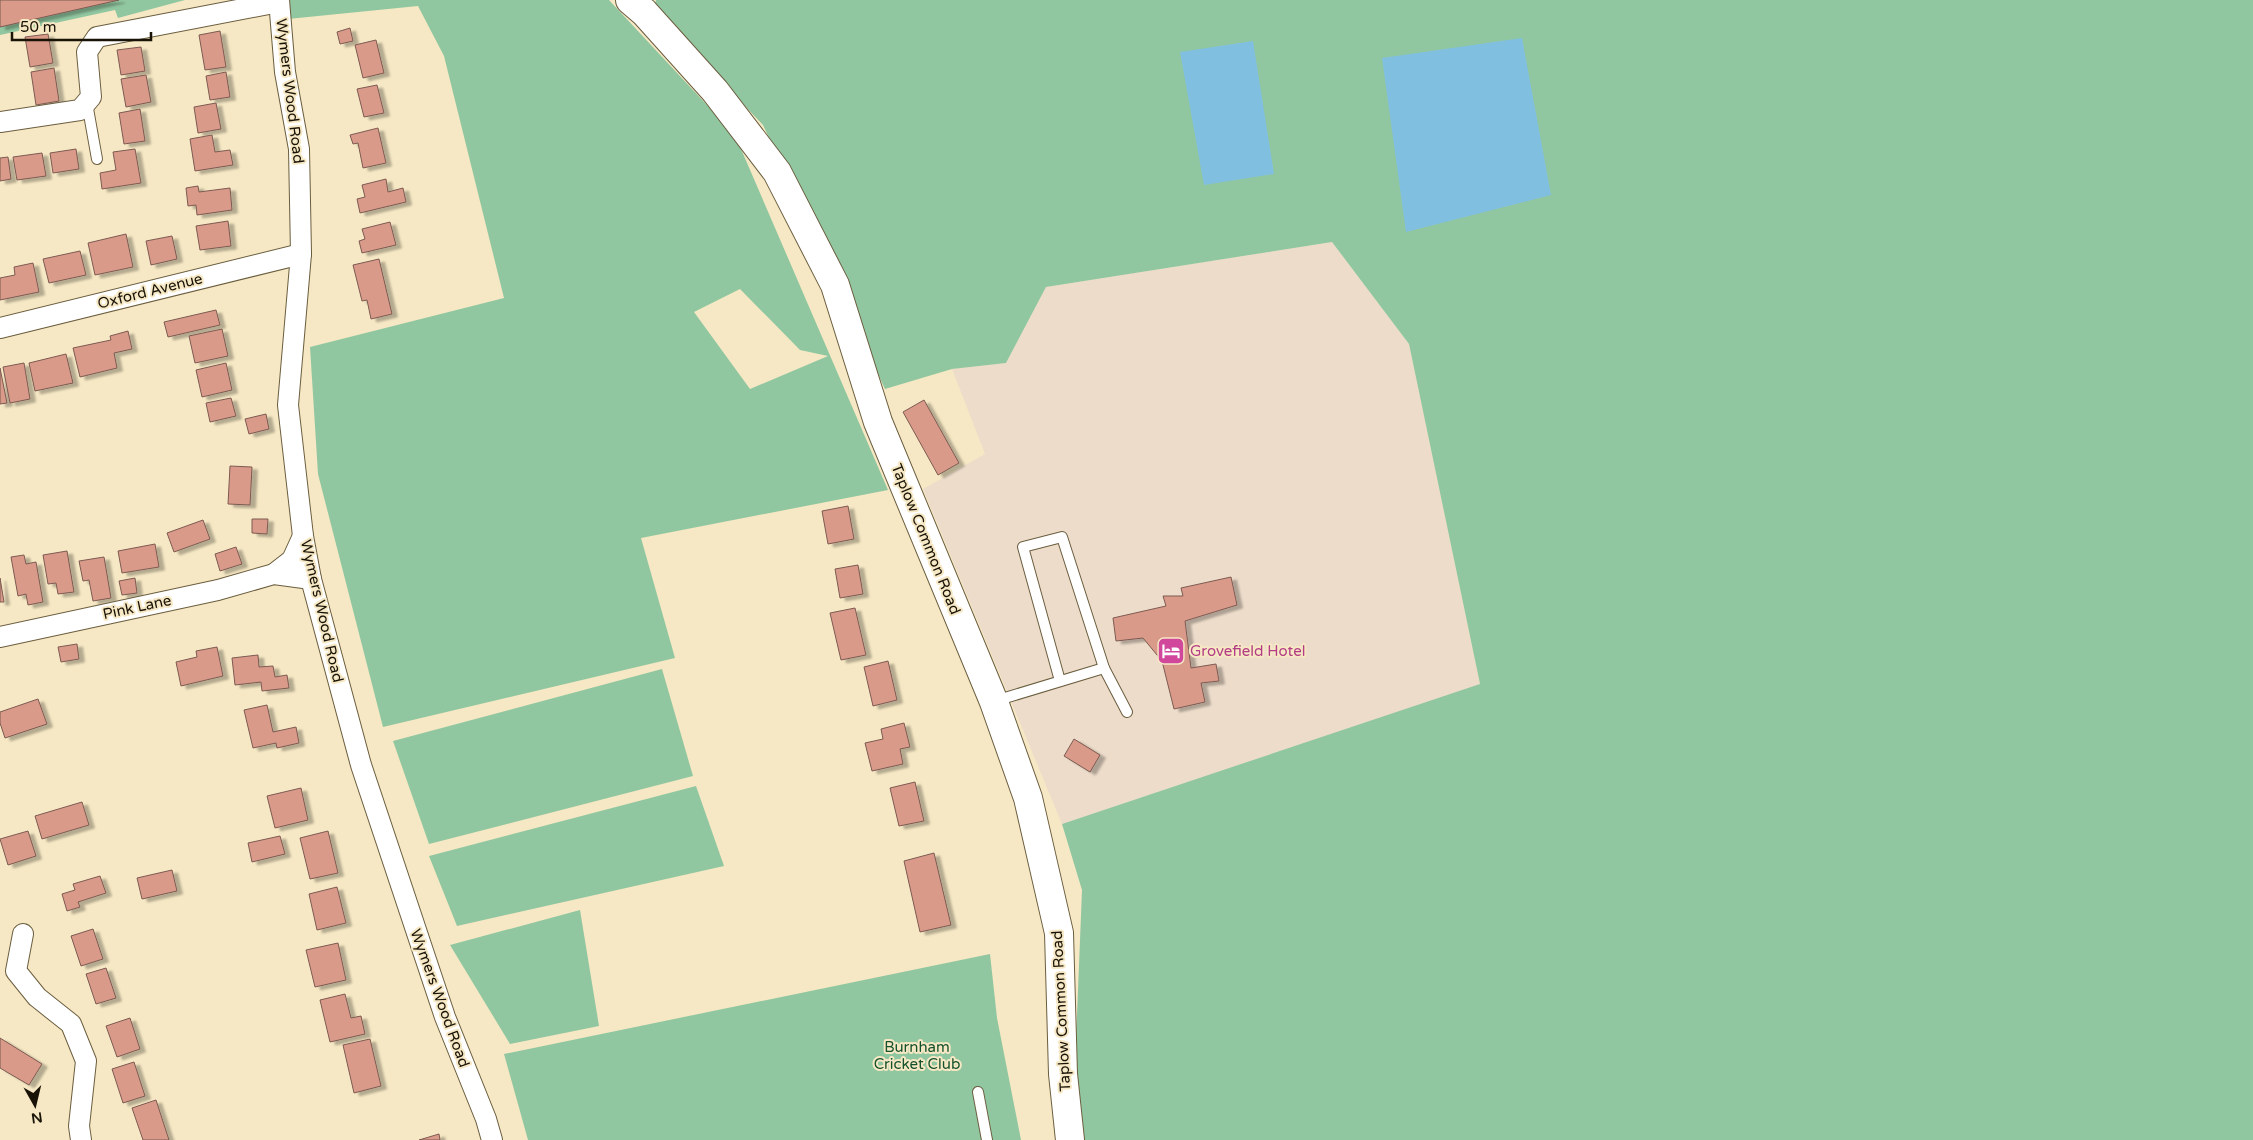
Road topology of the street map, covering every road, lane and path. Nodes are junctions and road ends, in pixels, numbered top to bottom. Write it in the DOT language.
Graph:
graph roads {
  1 [pos="279,1"];
  2 [pos="640,4"];
  3 [pos="87,102"];
  4 [pos="0,122"];
  5 [pos="97,159"];
  6 [pos="301,254"];
  7 [pos="0,328"];
  8 [pos="303,536"];
  9 [pos="274,574"];
  10 [pos="311,579"];
  11 [pos="0,637"];
  12 [pos="1104,668"];
  13 [pos="1060,681"];
  14 [pos="994,702"];
  15 [pos="1127,712"];
  16 [pos="23,934"];
  17 [pos="978,1092"];
  18 [pos="81,1140"];
  19 [pos="492,1140"];
  20 [pos="986,1140"];
  21 [pos="1070,1140"];
  1 -- 3 [label="street"];
  1 -- 6 [label="street, Wymers Wood Road"];
  2 -- 14 [label="street, Taplow Common Road"];
  3 -- 4 [label="street"];
  3 -- 5 [label="lane"];
  6 -- 7 [label="street, Oxford Avenue"];
  6 -- 8 [label="street, Wymers Wood Road"];
  8 -- 9 [label="street, Pink Lane"];
  8 -- 10 [label="street, Wymers Wood Road"];
  9 -- 10 [label="street, Pink Lane"];
  9 -- 11 [label="street, Pink Lane"];
  10 -- 19 [label="street, Wymers Wood Road"];
  12 -- 13 [label="lane"];
  12 -- 13 [label="lane"];
  12 -- 15 [label="lane"];
  13 -- 14 [label="lane"];
  14 -- 21 [label="street, Taplow Common Road"];
  16 -- 18 [label="street"];
  17 -- 20 [label="lane"];
}
